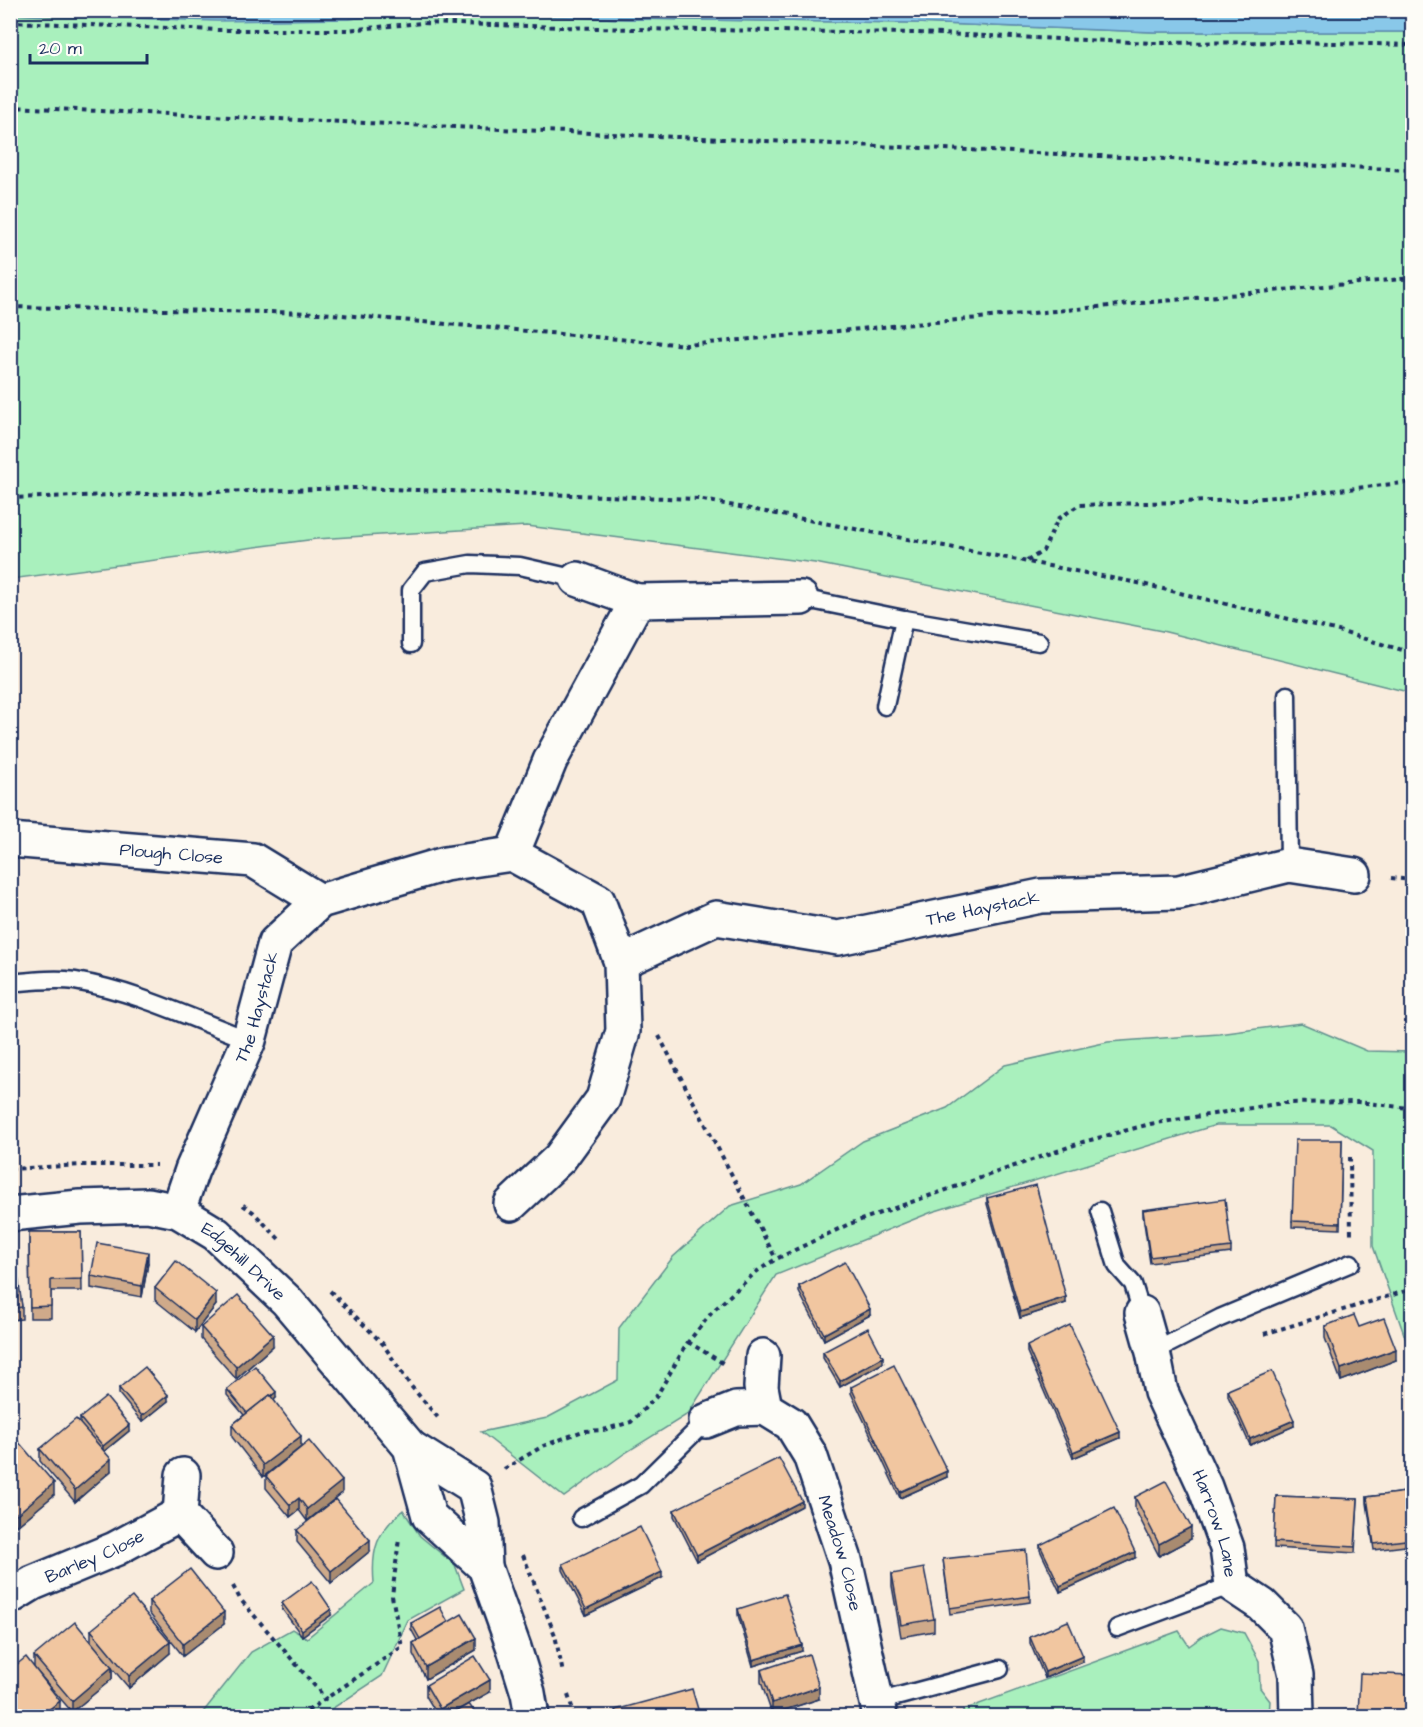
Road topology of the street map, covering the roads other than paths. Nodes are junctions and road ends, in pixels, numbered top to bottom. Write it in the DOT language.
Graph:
graph roads {
  1 [pos="577,579"];
  2 [pos="801,598"];
  3 [pos="637,601"];
  4 [pos="904,619"];
  5 [pos="1039,642"];
  6 [pos="411,644"];
  7 [pos="1287,695"];
  8 [pos="885,706"];
  9 [pos="10,840"];
  10 [pos="512,854"];
  11 [pos="1289,865"];
  12 [pos="1354,875"];
  13 [pos="320,901"];
  14 [pos="621,962"];
  15 [pos="10,984"];
  16 [pos="249,1040"];
  17 [pos="512,1204"];
  18 [pos="178,1211"];
  19 [pos="1100,1211"];
  20 [pos="10,1214"];
  21 [pos="1351,1263"];
  22 [pos="1142,1313"];
  23 [pos="1153,1352"];
  24 [pos="763,1356"];
  25 [pos="765,1408"];
  26 [pos="706,1421"];
  27 [pos="410,1447"];
  28 [pos="183,1475"];
  29 [pos="180,1514"];
  30 [pos="581,1518"];
  31 [pos="216,1553"];
  32 [pos="485,1567"];
  33 [pos="1232,1585"];
  34 [pos="10,1598"];
  35 [pos="1117,1628"];
  36 [pos="1000,1669"];
  37 [pos="878,1709"];
  38 [pos="532,1716"];
  39 [pos="1297,1716"];
  1 -- 3 [label="street"];
  1 -- 6 [label="lane"];
  2 -- 3 [label="street"];
  2 -- 4 [label="lane"];
  3 -- 10 [label="street"];
  4 -- 5 [label="lane"];
  4 -- 8 [label="lane"];
  7 -- 11 [label="lane"];
  9 -- 13 [label="street, Plough Close"];
  10 -- 13 [label="street, The Haystack"];
  10 -- 14 [label="street"];
  11 -- 12 [label="street, The Haystack"];
  11 -- 14 [label="street, The Haystack"];
  13 -- 16 [label="street, The Haystack"];
  14 -- 17 [label="street"];
  15 -- 16 [label="lane"];
  16 -- 18 [label="street, The Haystack"];
  18 -- 20 [label="street, Edgehill Drive"];
  18 -- 27 [label="street, Edgehill Drive"];
  19 -- 22 [label="lane"];
  21 -- 23 [label="lane"];
  22 -- 23 [label="street, Harrow Lane"];
  23 -- 33 [label="street, Harrow Lane"];
  24 -- 25 [label="street"];
  25 -- 26 [label="street"];
  25 -- 37 [label="street, Meadow Close"];
  26 -- 30 [label="lane"];
  27 -- 32 [label="street, Edgehill Drive"];
  27 -- 32 [label="street, Edgehill Drive"];
  28 -- 29 [label="street"];
  29 -- 31 [label="street"];
  29 -- 34 [label="street, Barley Close"];
  32 -- 38 [label="street"];
  33 -- 35 [label="lane"];
  33 -- 39 [label="street, Harrow Lane"];
  36 -- 37 [label="lane"];
}
